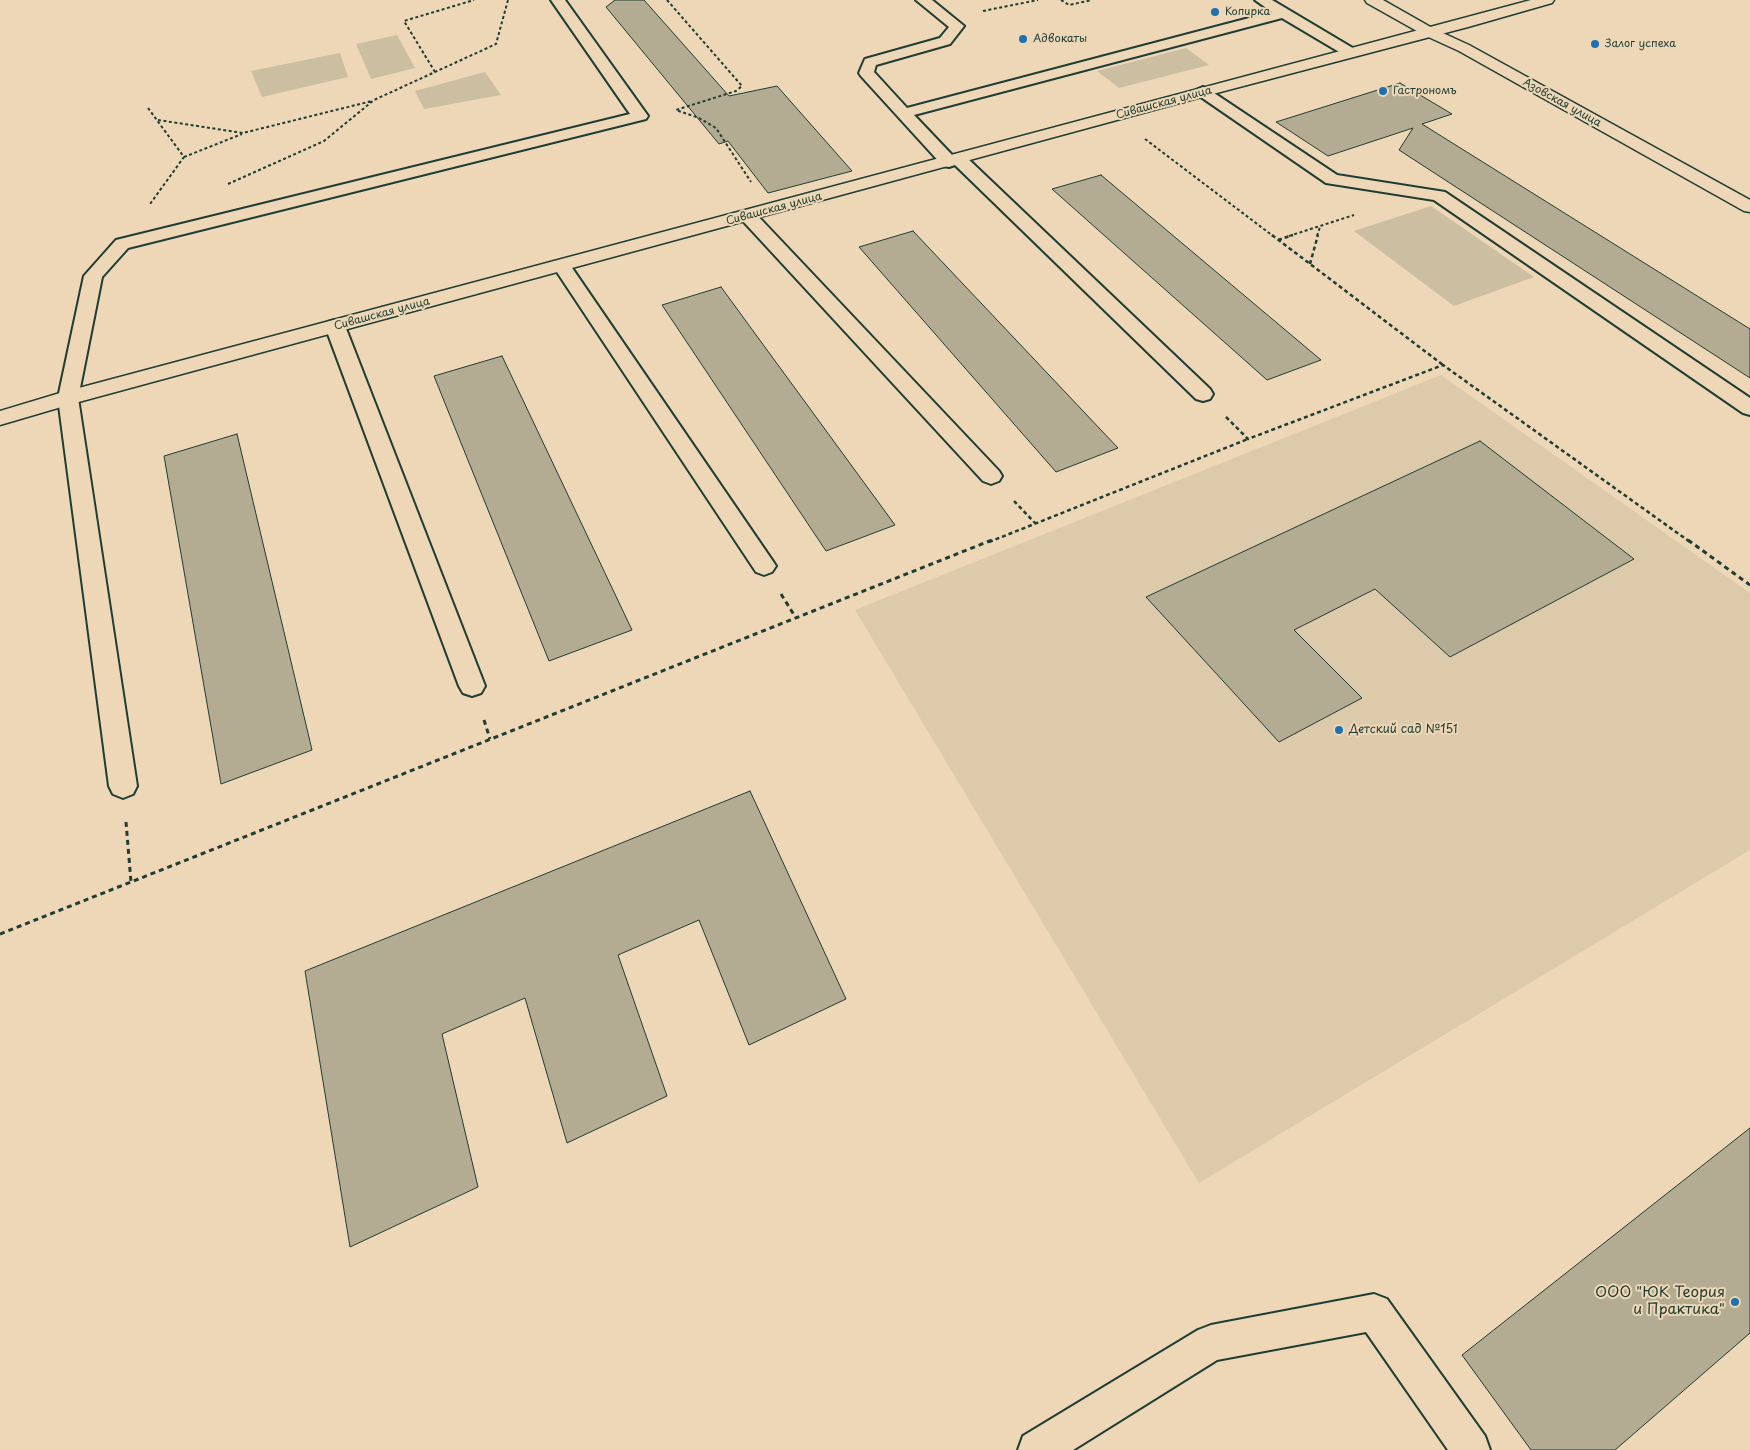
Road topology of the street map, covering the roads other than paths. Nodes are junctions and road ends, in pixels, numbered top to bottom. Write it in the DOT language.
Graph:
graph roads {
  1 [pos="558,0"];
  2 [pos="923,0"];
  3 [pos="1262,0"];
  4 [pos="1372,0"];
  5 [pos="1547,0"];
  6 [pos="1285,13"];
  7 [pos="1429,32"];
  8 [pos="1351,53"];
  9 [pos="1203,92"];
  10 [pos="905,113"];
  11 [pos="954,161"];
  12 [pos="1750,207"];
  13 [pos="748,216"];
  14 [pos="562,266"];
  15 [pos="335,326"];
  16 [pos="1203,394"];
  17 [pos="68,398"];
  18 [pos="1750,408"];
  19 [pos="0,418"];
  20 [pos="991,476"];
  21 [pos="764,566"];
  22 [pos="472,686"];
  23 [pos="123,786"];
  24 [pos="1037,1450"];
  25 [pos="1472,1450"];
  1 -- 17 [label="lane"];
  2 -- 10 [label="lane"];
  3 -- 6 [label="lane"];
  4 -- 7 [label="street, Азовская улица"];
  5 -- 7 [label="street, Сивашская улица"];
  6 -- 8 [label="lane"];
  6 -- 10 [label="lane"];
  7 -- 8 [label="street, Сивашская улица"];
  7 -- 12 [label="street, Азовская улица"];
  8 -- 9 [label="street, Сивашская улица"];
  9 -- 11 [label="street, Сивашская улица"];
  9 -- 18 [label="lane"];
  10 -- 11 [label="lane"];
  11 -- 13 [label="street, Сивашская улица"];
  11 -- 16 [label="lane"];
  13 -- 14 [label="street, Сивашская улица"];
  13 -- 20 [label="lane"];
  14 -- 15 [label="street, Сивашская улица"];
  14 -- 21 [label="lane"];
  15 -- 17 [label="street, Сивашская улица"];
  15 -- 22 [label="lane"];
  17 -- 19 [label="street, Сивашская улица"];
  17 -- 23 [label="lane"];
  24 -- 25 [label="lane"];
}
